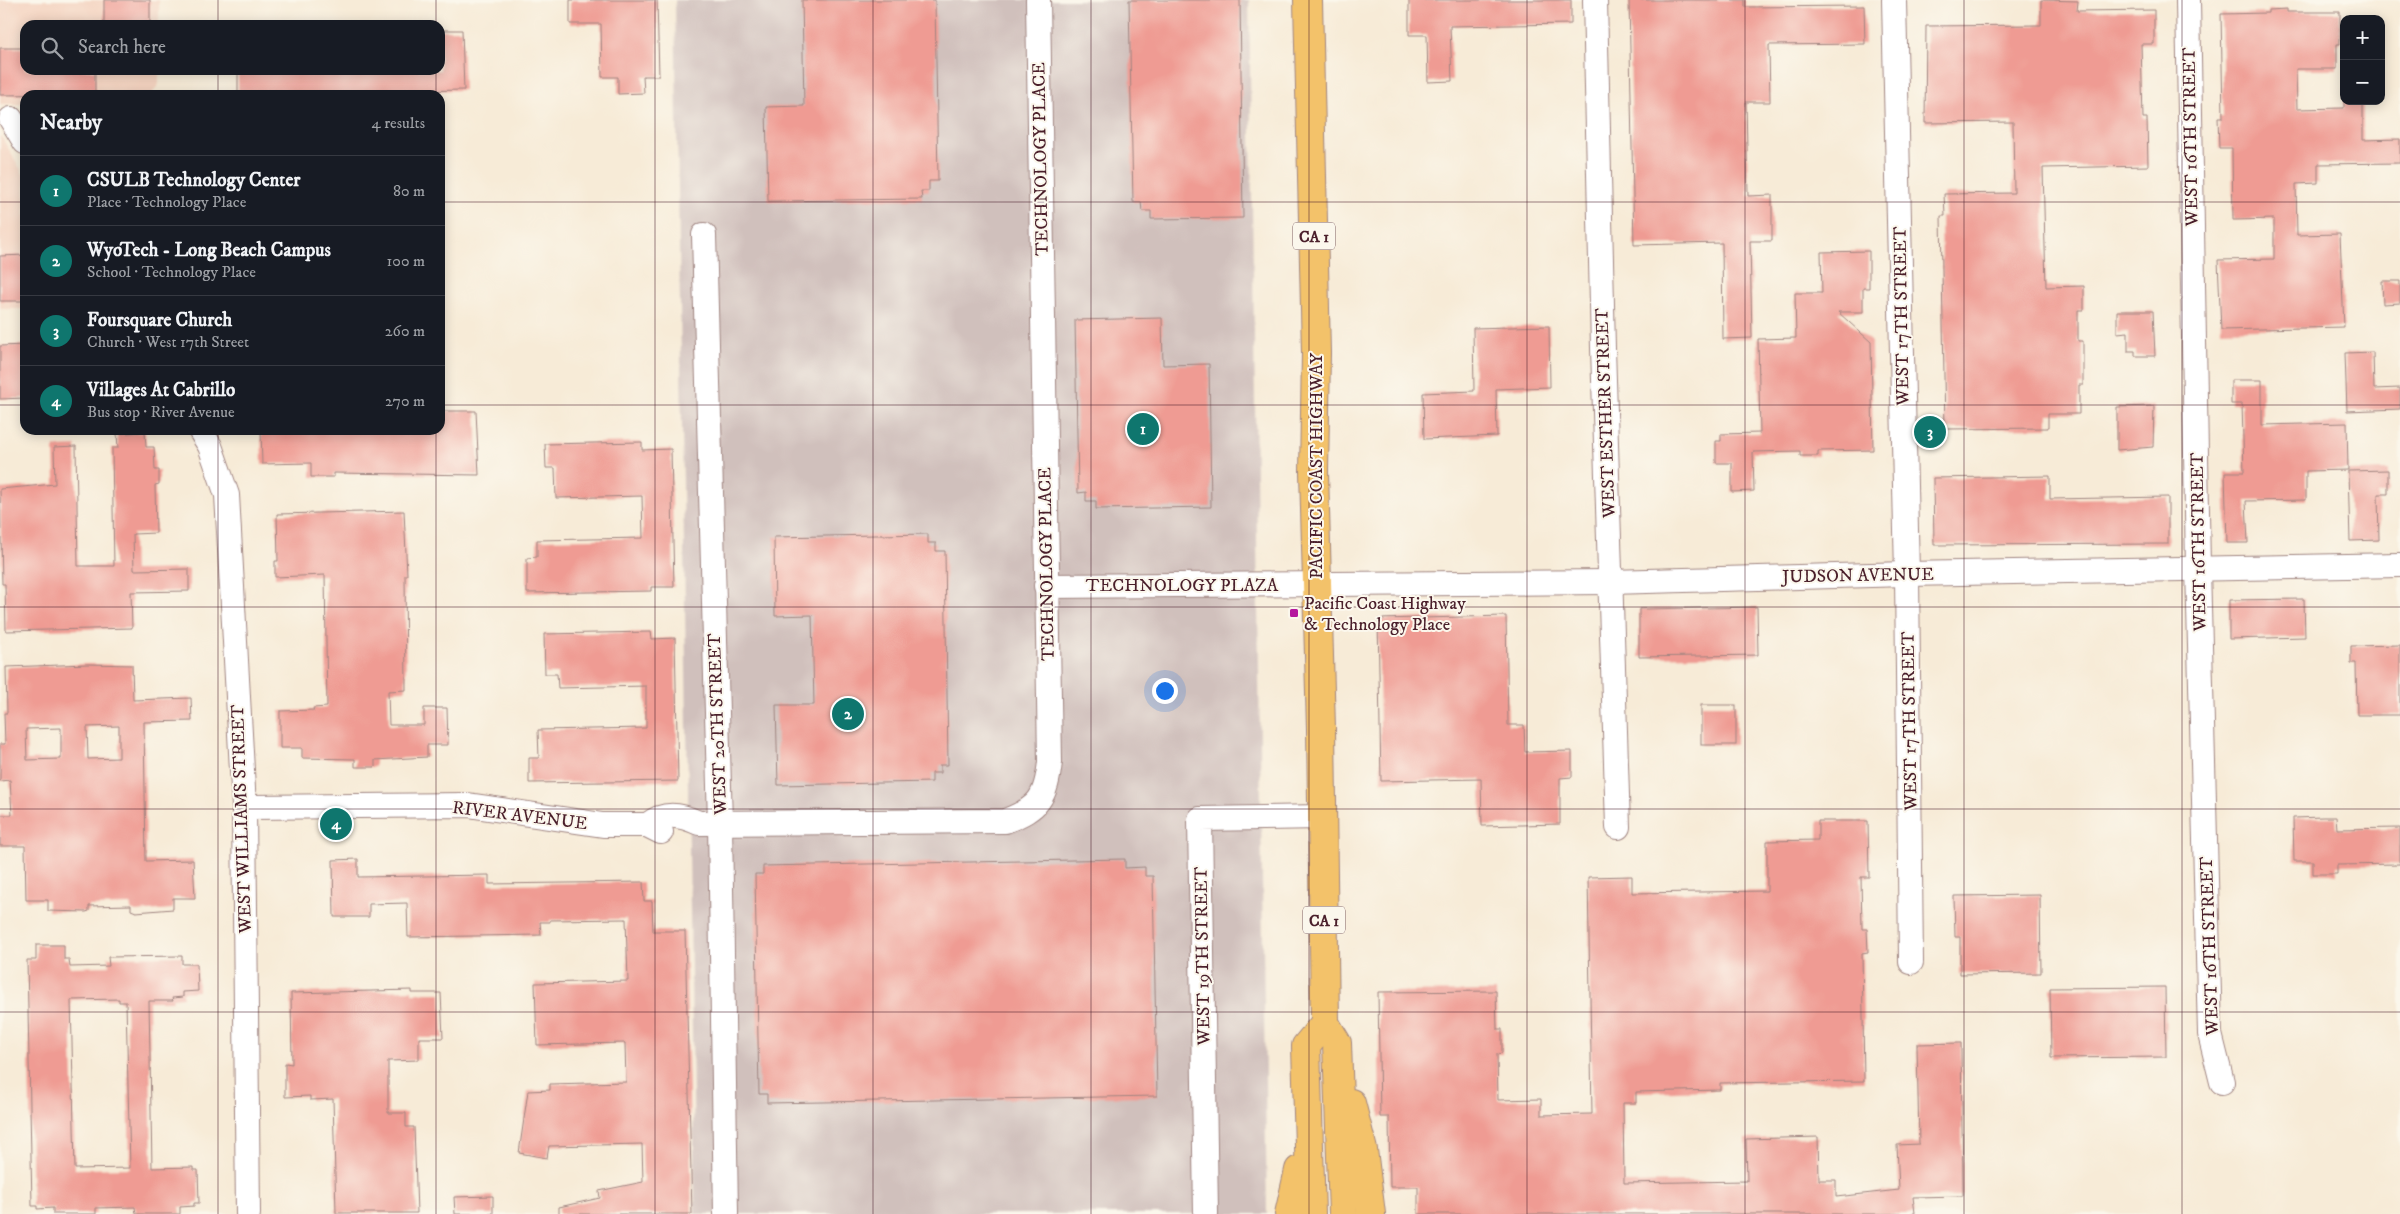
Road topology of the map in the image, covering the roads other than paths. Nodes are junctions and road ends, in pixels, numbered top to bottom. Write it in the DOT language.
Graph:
graph roads {
  1 [pos="1038,0"];
  2 [pos="1308,0"];
  3 [pos="1596,0"];
  4 [pos="1894,0"];
  5 [pos="2188,0"];
  6 [pos="11,119"];
  7 [pos="20,134"];
  8 [pos="704,235"];
  9 [pos="203,435"];
  10 [pos="2400,565"];
  11 [pos="2198,568"];
  12 [pos="1907,574"];
  13 [pos="1610,582"];
  14 [pos="1317,584"];
  15 [pos="1046,586"];
  16 [pos="244,807"];
  17 [pos="1322,817"];
  18 [pos="709,823"];
  19 [pos="1618,826"];
  20 [pos="1911,962"];
  21 [pos="1325,1023"];
  22 [pos="1338,1053"];
  23 [pos="2222,1082"];
  24 [pos="1308,1129"];
  25 [pos="248,1214"];
  26 [pos="726,1214"];
  27 [pos="1206,1214"];
  28 [pos="1289,1214"];
  29 [pos="1311,1214"];
  30 [pos="1343,1214"];
  31 [pos="1371,1214"];
  1 -- 15 [label="street, TECHNOLOGY PLACE"];
  2 -- 14 [label="highway, PACIFIC COAST HIGHWAY / CA 1"];
  3 -- 13 [label="street, WEST ESTHER STREET"];
  4 -- 12 [label="street, WEST 17TH STREET"];
  5 -- 11 [label="street, WEST 16TH STREET"];
  6 -- 7 [label="street"];
  8 -- 18 [label="street, WEST 20TH STREET"];
  9 -- 16 [label="street, WEST WILLIAMS STREET"];
  10 -- 11 [label="street, JUDSON AVENUE"];
  11 -- 12 [label="street, JUDSON AVENUE"];
  11 -- 23 [label="street, WEST 16TH STREET"];
  12 -- 13 [label="street, JUDSON AVENUE"];
  12 -- 20 [label="street, WEST 17TH STREET"];
  13 -- 14 [label="street, JUDSON AVENUE"];
  13 -- 19 [label="street, WEST ESTHER STREET"];
  14 -- 15 [label="street, TECHNOLOGY PLAZA"];
  14 -- 17 [label="highway, PACIFIC COAST HIGHWAY / CA 1"];
  15 -- 18 [label="street, TECHNOLOGY PLACE"];
  16 -- 18 [label="street, RIVER AVENUE"];
  16 -- 25 [label="street, WEST WILLIAMS STREET"];
  17 -- 21 [label="highway, PACIFIC COAST HIGHWAY / CA 1"];
  17 -- 27 [label="street, WEST 19TH STREET"];
  18 -- 26 [label="street, WEST 20TH STREET"];
  21 -- 22 [label="highway, PACIFIC COAST HIGHWAY / CA 1"];
  21 -- 24 [label="highway"];
  22 -- 30 [label="highway, PACIFIC COAST HIGHWAY / CA 1"];
  22 -- 31 [label="highway"];
  24 -- 28 [label="highway"];
  24 -- 29 [label="highway"];
}
